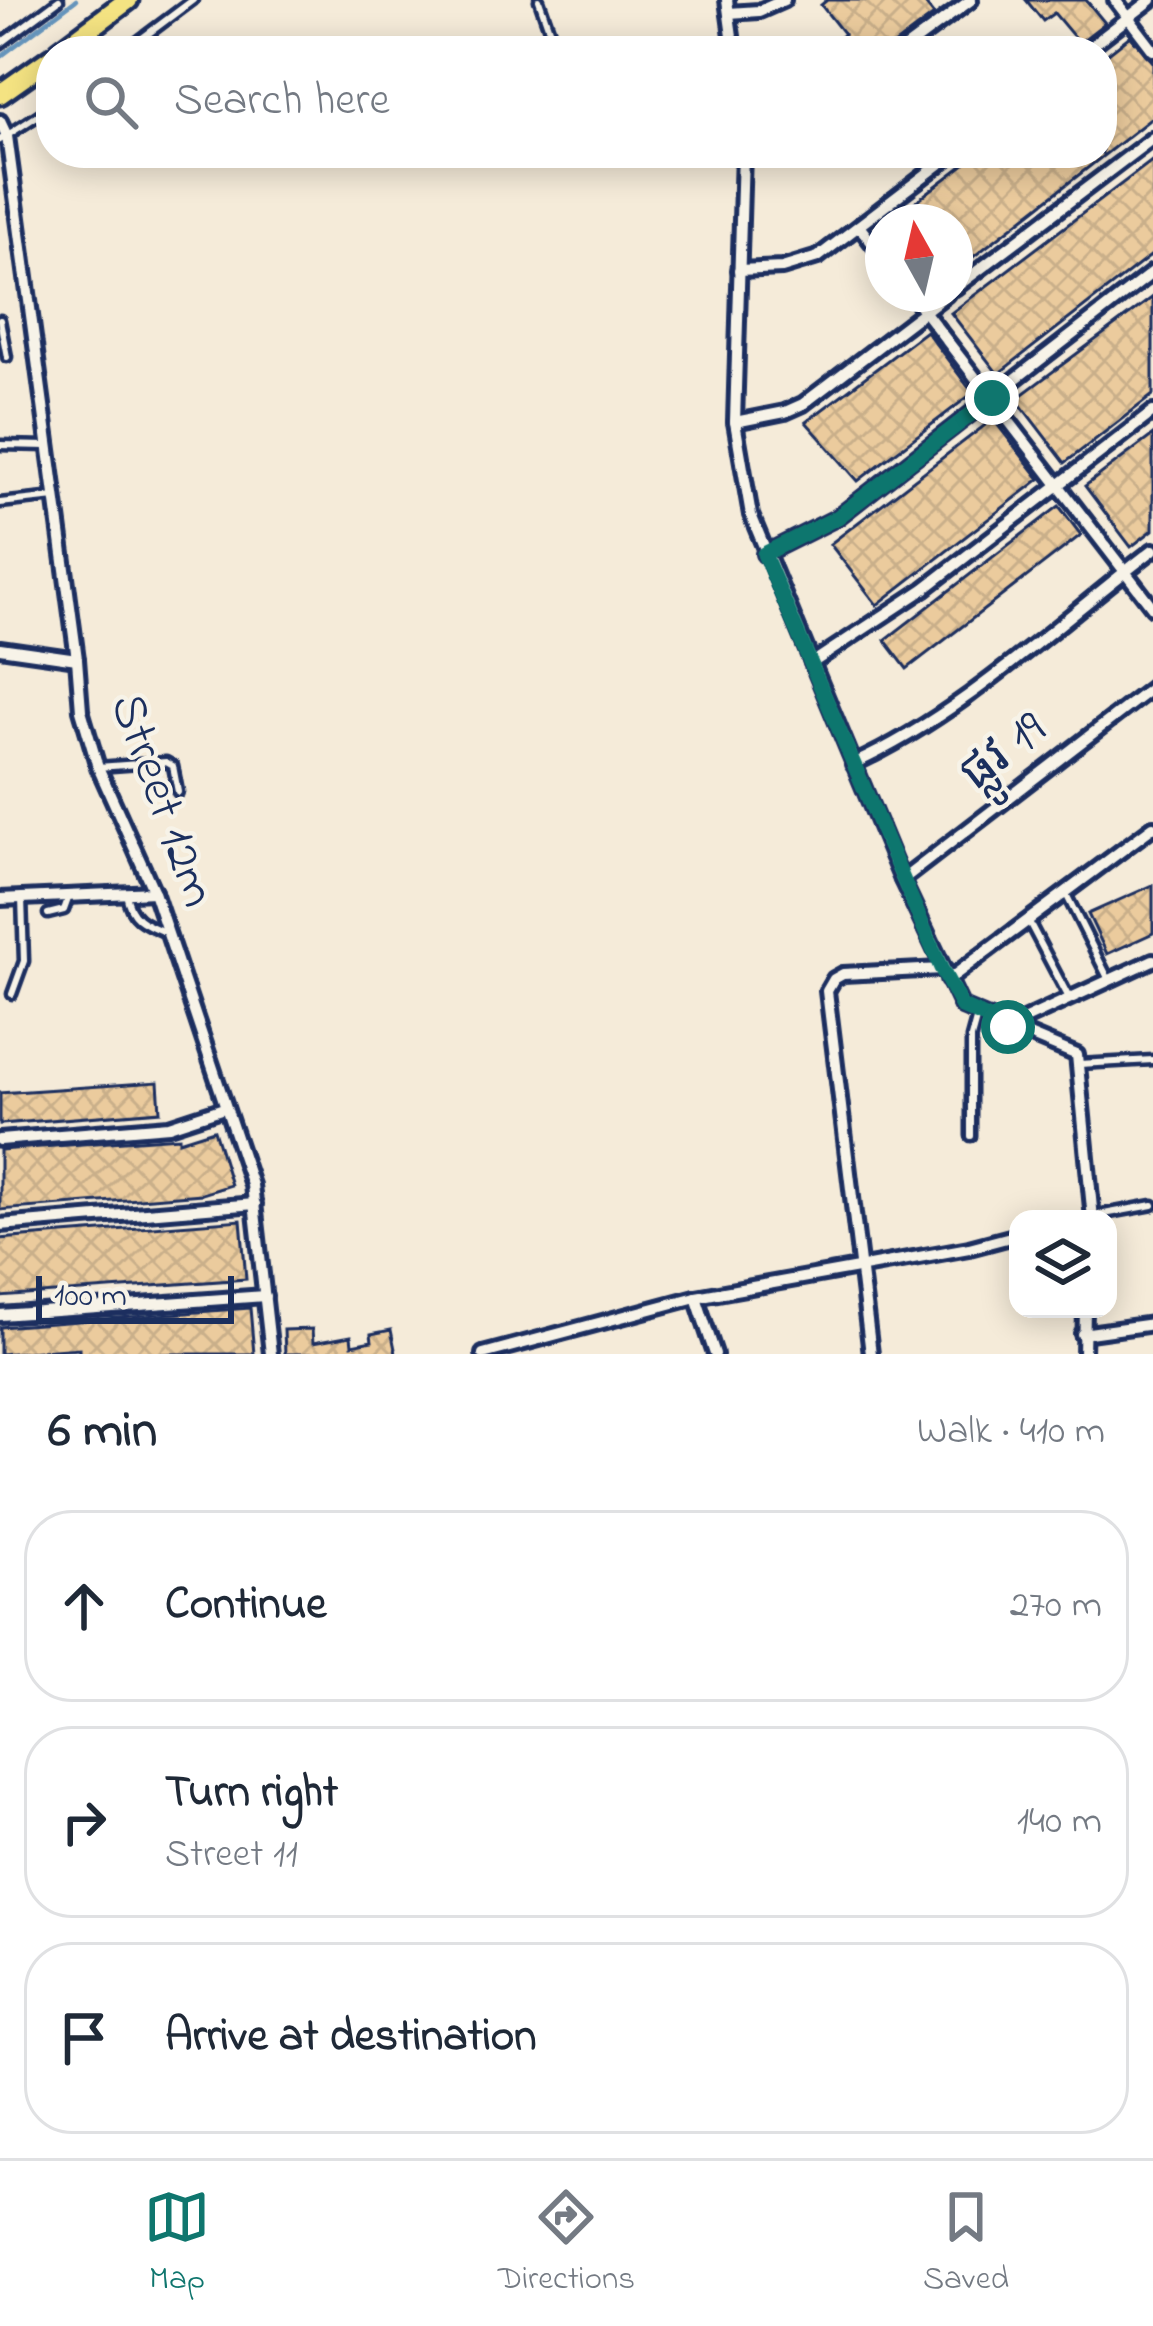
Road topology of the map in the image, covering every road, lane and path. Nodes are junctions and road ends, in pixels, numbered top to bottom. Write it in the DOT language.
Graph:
graph roads {
  1 [pos="58,0"];
  2 [pos="128,0"];
  3 [pos="193,0"];
  4 [pos="539,0"];
  5 [pos="784,0"];
  6 [pos="970,0"];
  7 [pos="1115,0"];
  8 [pos="1151,0"];
  9 [pos="728,6"];
  10 [pos="1128,18"];
  11 [pos="80,36"];
  12 [pos="145,36"];
  13 [pos="551,36"];
  14 [pos="732,36"];
  15 [pos="922,36"];
  16 [pos="1105,36"];
  17 [pos="0,44"];
  18 [pos="1153,50"];
  19 [pos="36,69"];
  20 [pos="0,94"];
  21 [pos="36,116"];
  22 [pos="0,121"];
  23 [pos="3,138"];
  24 [pos="1153,138"];
  25 [pos="1117,165"];
  26 [pos="742,168"];
  27 [pos="934,168"];
  28 [pos="1113,168"];
  29 [pos="859,226"];
  30 [pos="865,234"];
  31 [pos="739,271"];
  32 [pos="1153,272"];
  33 [pos="973,274"];
  34 [pos="924,312"];
  35 [pos="926,312"];
  36 [pos="0,320"];
  37 [pos="7,357"];
  38 [pos="992,398"];
  39 [pos="1153,412"];
  40 [pos="735,422"];
  41 [pos="0,446"];
  42 [pos="48,446"];
  43 [pos="1059,483"];
  44 [pos="55,497"];
  45 [pos="0,503"];
  46 [pos="1153,550"];
  47 [pos="764,554"];
  48 [pos="1125,572"];
  49 [pos="1153,608"];
  50 [pos="0,648"];
  51 [pos="77,659"];
  52 [pos="812,662"];
  53 [pos="1153,687"];
  54 [pos="854,764"];
  55 [pos="98,767"];
  56 [pos="178,792"];
  57 [pos="1153,827"];
  58 [pos="902,880"];
  59 [pos="154,892"];
  60 [pos="1065,892"];
  61 [pos="126,893"];
  62 [pos="69,896"];
  63 [pos="0,898"];
  64 [pos="22,898"];
  65 [pos="48,914"];
  66 [pos="1028,920"];
  67 [pos="167,933"];
  68 [pos="1153,961"];
  69 [pos="945,974"];
  70 [pos="1109,980"];
  71 [pos="12,994"];
  72 [pos="1070,999"];
  73 [pos="977,1016"];
  74 [pos="1008,1027"];
  75 [pos="1153,1060"];
  76 [pos="1078,1064"];
  77 [pos="224,1108"];
  78 [pos="970,1136"];
  79 [pos="0,1140"];
  80 [pos="255,1204"];
  81 [pos="1153,1205"];
  82 [pos="1088,1210"];
  83 [pos="1117,1212"];
  84 [pos="0,1225"];
  85 [pos="1009,1237"];
  86 [pos="860,1267"];
  87 [pos="265,1296"];
  88 [pos="696,1297"];
  89 [pos="0,1316"];
  90 [pos="1084,1318"];
  91 [pos="1153,1324"];
  92 [pos="1082,1334"];
  93 [pos="272,1354"];
  94 [pos="483,1354"];
  95 [pos="715,1354"];
  96 [pos="871,1354"];
  97 [pos="1084,1354"];
  1 -- 17 [label="lane"];
  2 -- 11 [label="highway"];
  3 -- 12 [label="lane"];
  4 -- 13 [label="lane"];
  5 -- 9 [label="street"];
  6 -- 15 [label="street"];
  7 -- 10 [label="street"];
  8 -- 10 [label="street"];
  9 -- 14 [label="street"];
  10 -- 16 [label="street"];
  10 -- 18 [label="street"];
  19 -- 20 [label="highway"];
  21 -- 23 [label="lane"];
  22 -- 23 [label="street, Street 12m"];
  23 -- 42 [label="street, Street 12m"];
  24 -- 25 [label="street"];
  26 -- 31 [label="street"];
  27 -- 29 [label="street"];
  28 -- 33 [label="street"];
  29 -- 30 [label="street"];
  29 -- 31 [label="street"];
  31 -- 40 [label="street"];
  32 -- 38 [label="street"];
  34 -- 40 [label="street"];
  35 -- 38 [label="street"];
  36 -- 37 [label="lane"];
  38 -- 43 [label="street"];
  38 -- 47 [label="street"];
  39 -- 43 [label="street"];
  40 -- 47 [label="street"];
  41 -- 42 [label="lane"];
  42 -- 44 [label="street, Street 12m"];
  43 -- 48 [label="street"];
  43 -- 52 [label="street"];
  44 -- 45 [label="lane"];
  44 -- 51 [label="street, Street 12m"];
  46 -- 48 [label="street"];
  47 -- 52 [label="street"];
  48 -- 49 [label="street"];
  48 -- 54 [label="street"];
  50 -- 51 [label="street"];
  51 -- 55 [label="street, Street 12m"];
  52 -- 54 [label="street"];
  53 -- 58 [label="street, ផ្លូវ 19"];
  54 -- 58 [label="street"];
  55 -- 56 [label="lane"];
  55 -- 59 [label="street, Street 12m"];
  57 -- 60 [label="street"];
  58 -- 69 [label="street"];
  59 -- 61 [label="street"];
  59 -- 67 [label="street, Street 12m"];
  60 -- 66 [label="street"];
  60 -- 70 [label="lane"];
  61 -- 62 [label="street"];
  61 -- 67 [label="lane"];
  62 -- 64 [label="street"];
  62 -- 65 [label="lane"];
  63 -- 64 [label="street"];
  64 -- 71 [label="lane"];
  66 -- 69 [label="street"];
  66 -- 72 [label="lane"];
  67 -- 77 [label="street, Street 12m"];
  68 -- 70 [label="street"];
  69 -- 73 [label="street"];
  69 -- 86 [label="street"];
  70 -- 72 [label="street"];
  72 -- 74 [label="street"];
  73 -- 74 [label="street"];
  73 -- 78 [label="lane"];
  74 -- 76 [label="street"];
  75 -- 76 [label="lane"];
  76 -- 82 [label="street"];
  77 -- 79 [label="street"];
  77 -- 80 [label="street, Street 12m"];
  80 -- 84 [label="street"];
  80 -- 87 [label="street, Street 12m"];
  81 -- 83 [label="lane"];
  85 -- 86 [label="street"];
  86 -- 88 [label="street"];
  86 -- 96 [label="street"];
  87 -- 89 [label="street"];
  87 -- 93 [label="street, Street 12m"];
  88 -- 94 [label="street"];
  88 -- 95 [label="street"];
  90 -- 92 [label="street"];
  91 -- 92 [label="street"];
  92 -- 97 [label="street"];
}
